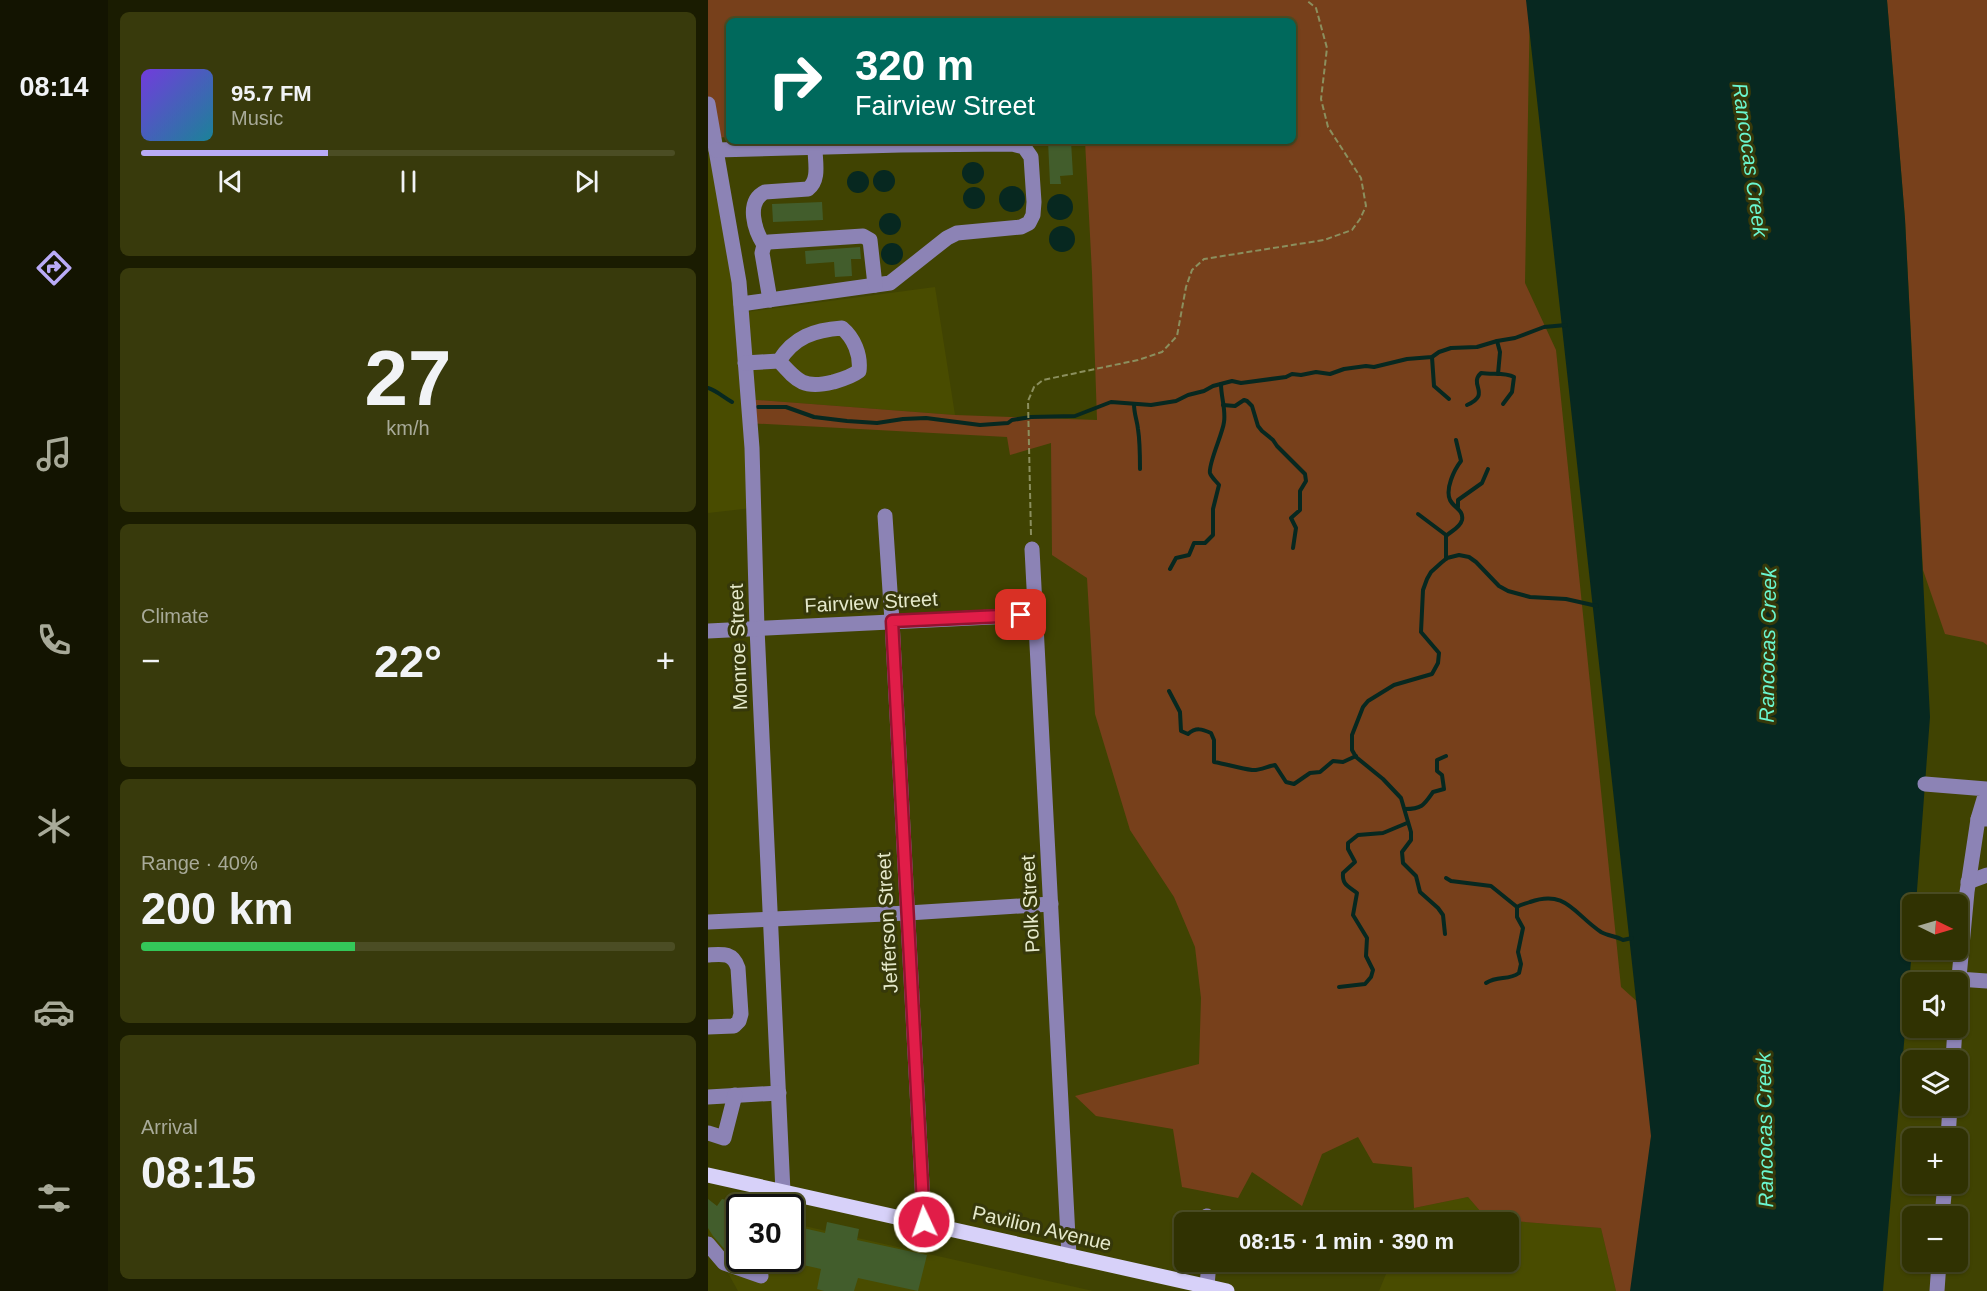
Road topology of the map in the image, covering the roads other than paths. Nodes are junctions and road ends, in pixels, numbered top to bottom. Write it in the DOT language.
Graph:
graph roads {
  1 [pos="708,104"];
  2 [pos="815,148"];
  3 [pos="716,150"];
  4 [pos="764,245"];
  5 [pos="875,285"];
  6 [pos="770,300"];
  7 [pos="741,304"];
  8 [pos="779,361"];
  9 [pos="745,363"];
  10 [pos="885,516"];
  11 [pos="1032,549"];
  12 [pos="1035,615"];
  13 [pos="892,621"];
  14 [pos="757,628"];
  15 [pos="708,631"];
  16 [pos="1925,784"];
  17 [pos="1982,819"];
  18 [pos="1987,875"];
  19 [pos="1968,882"];
  20 [pos="1051,904"];
  21 [pos="908,913"];
  22 [pos="771,919"];
  23 [pos="708,922"];
  24 [pos="708,955"];
  25 [pos="1959,972"];
  26 [pos="1987,981"];
  27 [pos="1968,982"];
  28 [pos="708,1027"];
  29 [pos="779,1094"];
  30 [pos="735,1095"];
  31 [pos="708,1097"];
  32 [pos="708,1133"];
  33 [pos="708,1175"];
  34 [pos="783,1192"];
  35 [pos="924,1222"];
  36 [pos="708,1244"];
  37 [pos="1069,1256"];
  38 [pos="1208,1272"];
  39 [pos="1938,1272"];
  40 [pos="761,1276"];
  41 [pos="1207,1286"];
  42 [pos="1227,1291"];
  43 [pos="1937,1291"];
  1 -- 3 [label="street, Monroe Street"];
  2 -- 3 [label="street"];
  2 -- 4 [label="street"];
  2 -- 5 [label="street"];
  3 -- 7 [label="street, Monroe Street"];
  4 -- 5 [label="street"];
  4 -- 6 [label="street"];
  5 -- 6 [label="street"];
  6 -- 7 [label="street"];
  7 -- 9 [label="street, Monroe Street"];
  8 -- 8 [label="street"];
  8 -- 9 [label="street"];
  9 -- 14 [label="street, Monroe Street"];
  10 -- 13 [label="street, Jefferson Street"];
  11 -- 12 [label="street, Polk Street"];
  12 -- 13 [label="street, Fairview Street"];
  12 -- 20 [label="street, Polk Street"];
  13 -- 14 [label="street, Fairview Street"];
  13 -- 21 [label="street, Jefferson Street"];
  14 -- 15 [label="street, Fairview Street"];
  14 -- 22 [label="street, Monroe Street"];
  16 -- 17 [label="street"];
  17 -- 19 [label="street"];
  18 -- 19 [label="street"];
  19 -- 25 [label="street"];
  20 -- 21 [label="street"];
  20 -- 37 [label="street, Polk Street"];
  21 -- 22 [label="street"];
  21 -- 35 [label="street, Jefferson Street"];
  22 -- 23 [label="street"];
  22 -- 29 [label="street, Monroe Street"];
  24 -- 28 [label="street"];
  26 -- 27 [label="street"];
  29 -- 30 [label="street"];
  29 -- 34 [label="street, Monroe Street"];
  30 -- 31 [label="street"];
  30 -- 32 [label="street"];
  33 -- 34 [label="main road, Pavilion Avenue"];
  34 -- 35 [label="main road, Pavilion Avenue"];
  35 -- 37 [label="main road, Pavilion Avenue"];
  36 -- 40 [label="street"];
  37 -- 41 [label="main road, Pavilion Avenue"];
  38 -- 41 [label="street"];
  39 -- 43 [label="street"];
  41 -- 42 [label="main road, Pavilion Avenue"];
}
